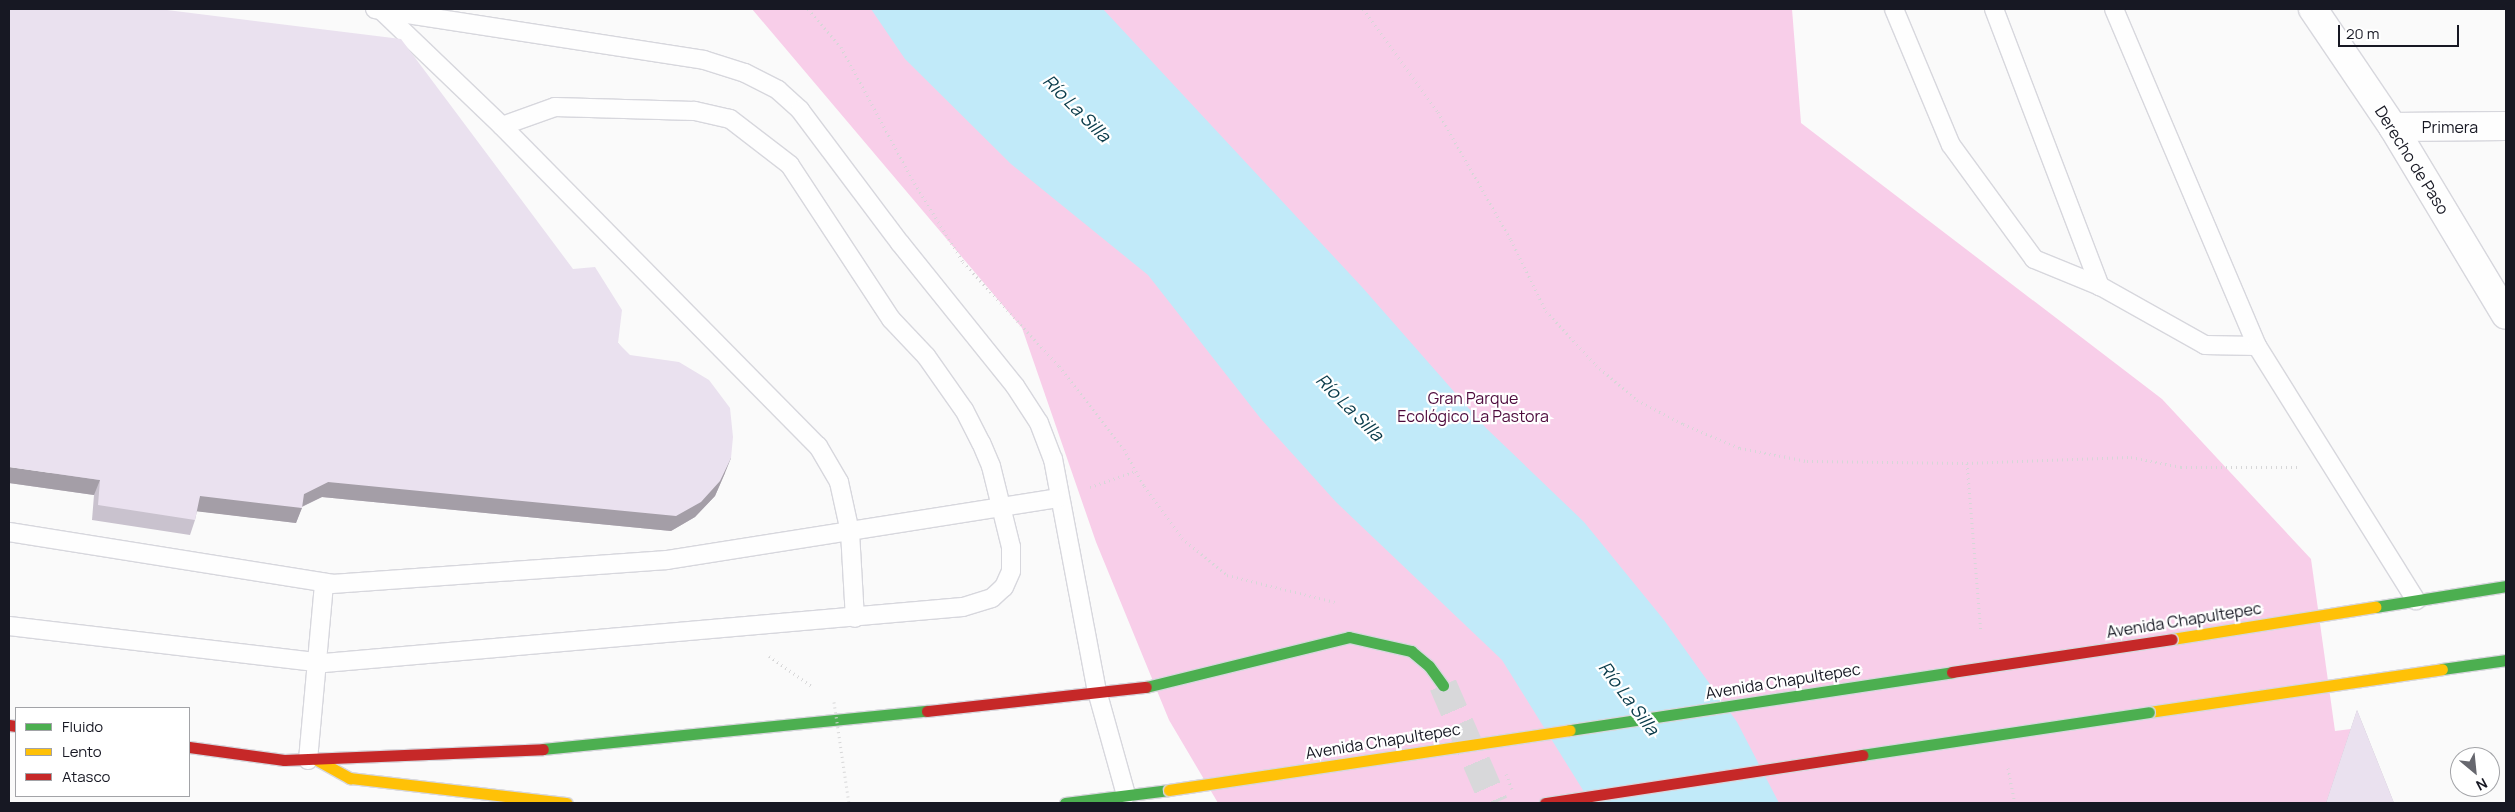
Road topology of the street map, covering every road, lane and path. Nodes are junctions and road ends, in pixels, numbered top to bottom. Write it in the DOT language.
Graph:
graph roads {
  1 [pos="375,9"];
  2 [pos="380,9"];
  3 [pos="808,9"];
  4 [pos="1363,9"];
  5 [pos="1894,9"];
  6 [pos="1994,9"];
  7 [pos="2114,9"];
  8 [pos="2313,9"];
  9 [pos="502,126"];
  10 [pos="2506,126"];
  11 [pos="2393,127"];
  12 [pos="2100,286"];
  13 [pos="2506,315"];
  14 [pos="2257,346"];
  15 [pos="2334,468"];
  16 [pos="1136,471"];
  17 [pos="1058,498"];
  18 [pos="1000,506"];
  19 [pos="9,532"];
  20 [pos="850,532"];
  21 [pos="324,583"];
  22 [pos="2506,586"];
  23 [pos="2416,600"];
  24 [pos="1343,604"];
  25 [pos="855,618"];
  26 [pos="9,626"];
  27 [pos="730,628"];
  28 [pos="2506,660"];
  29 [pos="315,662"];
  30 [pos="1443,685"];
  31 [pos="818,690"];
  32 [pos="1097,691"];
  33 [pos="826,696"];
  34 [pos="190,747"];
  35 [pos="312,760"];
  36 [pos="1503,768"];
  37 [pos="1515,794"];
  38 [pos="1126,795"];
  39 [pos="567,803"];
  40 [pos="849,803"];
  41 [pos="1064,803"];
  42 [pos="1544,803"];
  1 -- 2 [label="lane"];
  2 -- 9 [label="lane"];
  2 -- 17 [label="lane"];
  3 -- 16 [label="path"];
  4 -- 15 [label="path"];
  5 -- 12 [label="lane"];
  6 -- 12 [label="lane"];
  7 -- 14 [label="lane"];
  8 -- 11 [label="street, Derecho de Paso"];
  9 -- 18 [label="lane"];
  9 -- 20 [label="lane"];
  10 -- 11 [label="street, Primera"];
  11 -- 13 [label="street, Derecho de Paso"];
  12 -- 14 [label="lane"];
  14 -- 15 [label="lane"];
  15 -- 23 [label="lane"];
  16 -- 17 [label="path"];
  16 -- 24 [label="path"];
  17 -- 18 [label="lane"];
  17 -- 32 [label="lane"];
  18 -- 20 [label="lane"];
  18 -- 25 [label="lane"];
  19 -- 21 [label="lane"];
  20 -- 21 [label="lane"];
  20 -- 25 [label="lane"];
  21 -- 29 [label="lane"];
  22 -- 23 [label="main road, Avenida Chapultepec"];
  23 -- 38 [label="main road, Avenida Chapultepec, bridge"];
  25 -- 27 [label="lane"];
  26 -- 29 [label="lane"];
  27 -- 29 [label="lane"];
  27 -- 31 [label="path"];
  28 -- 42 [label="main road, bridge"];
  29 -- 35 [label="lane"];
  30 -- 32 [label="main road"];
  32 -- 35 [label="main road"];
  32 -- 38 [label="lane"];
  33 -- 40 [label="path, bridge"];
  34 -- 35 [label="main road"];
  35 -- 39 [label="main road"];
  36 -- 37 [label="path"];
  38 -- 41 [label="main road, Avenida Chapultepec"];
}
